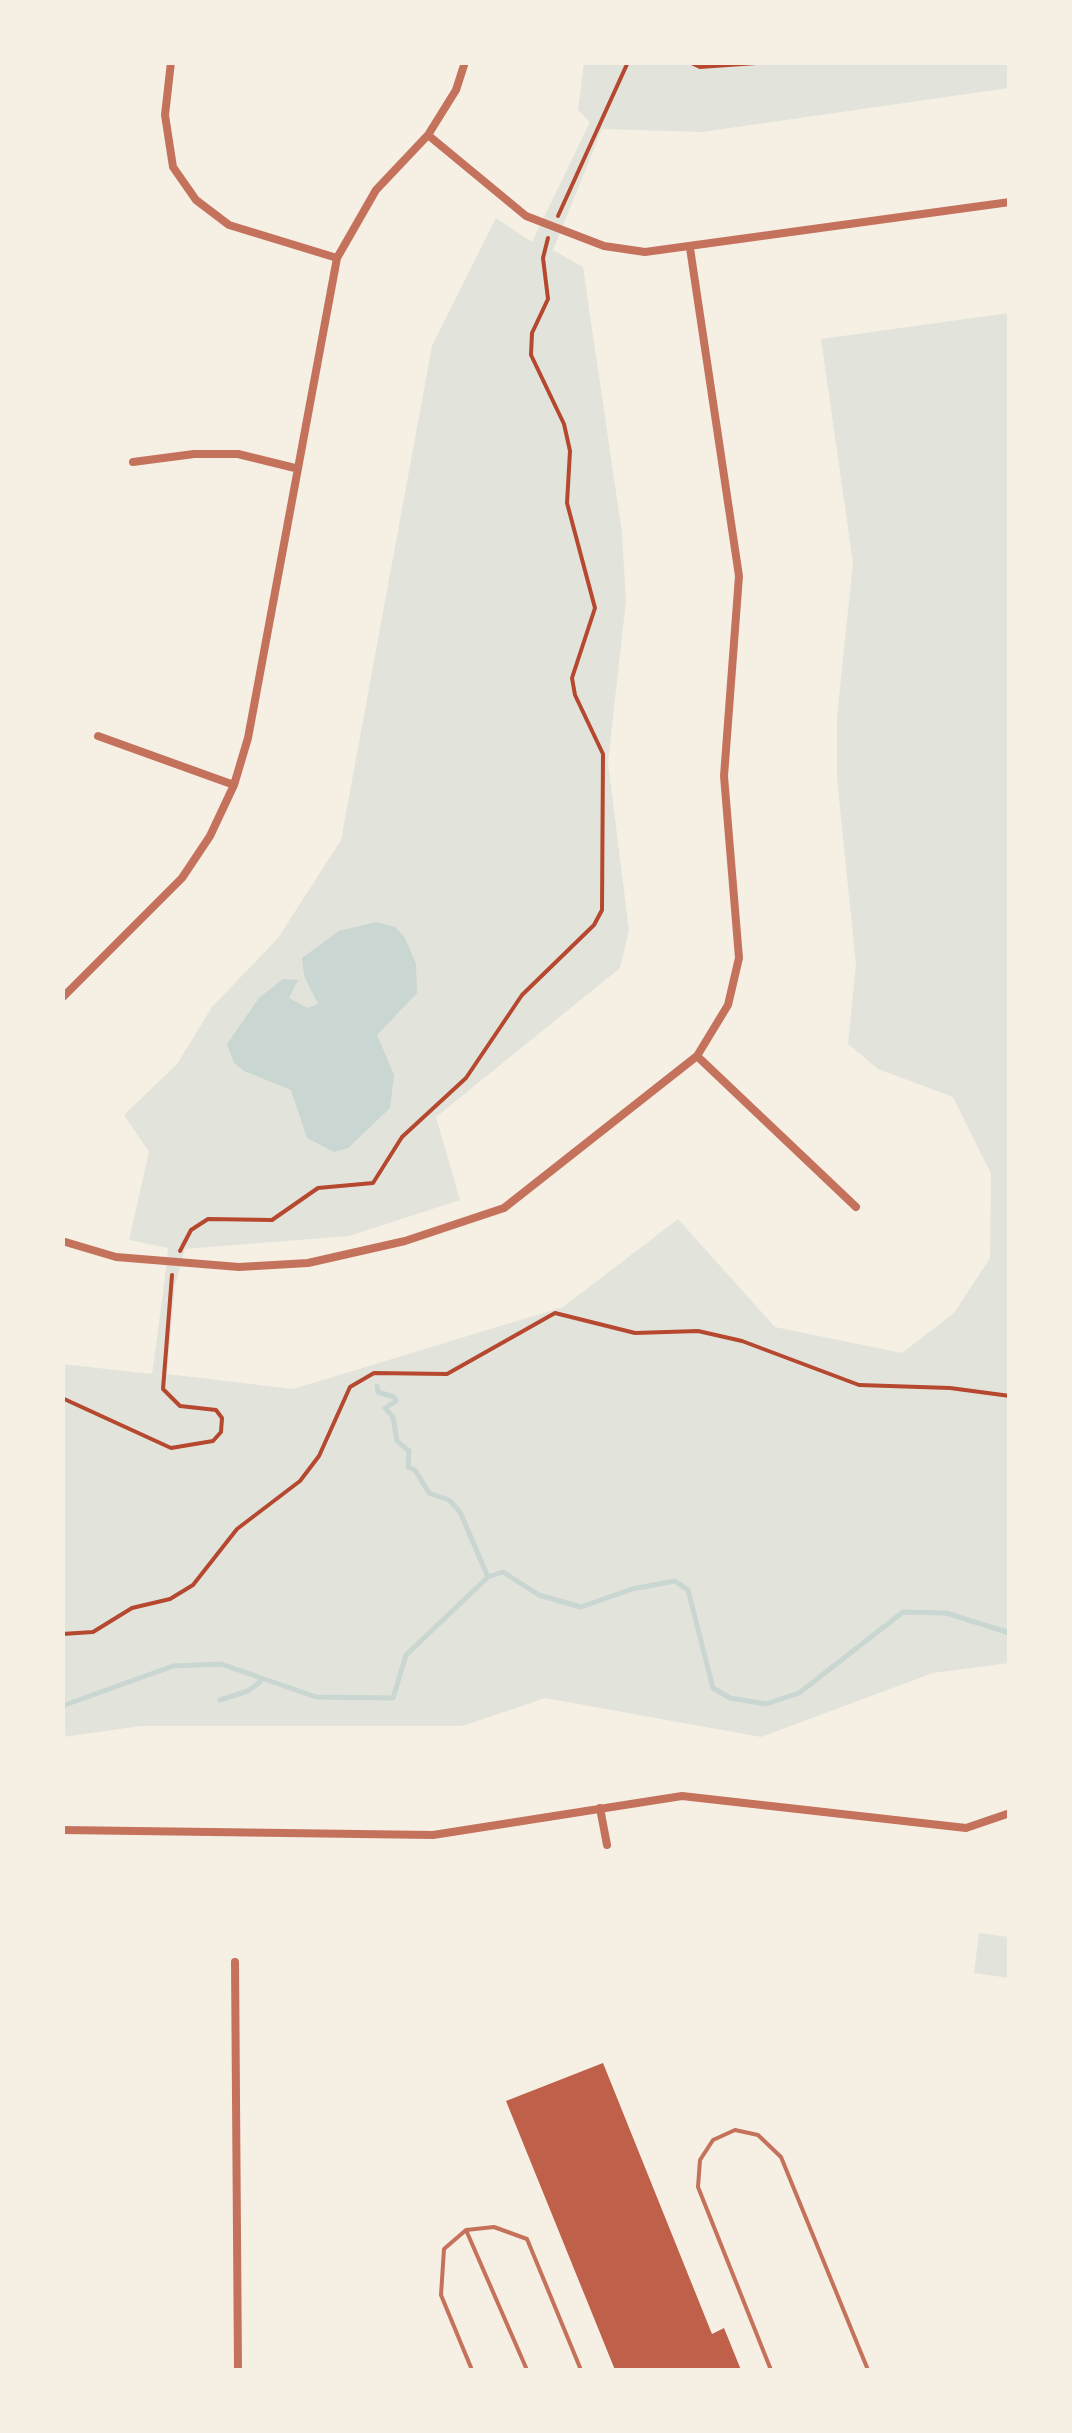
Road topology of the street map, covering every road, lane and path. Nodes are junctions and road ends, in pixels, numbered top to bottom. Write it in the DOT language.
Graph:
graph roads {
  1 [pos="171,62"];
  2 [pos="464,62"];
  3 [pos="628,62"];
  4 [pos="689,62"];
  5 [pos="772,62"];
  6 [pos="816,62"];
  7 [pos="845,62"];
  8 [pos="428,135"];
  9 [pos="1010,202"];
  10 [pos="552,230"];
  11 [pos="690,248"];
  12 [pos="338,258"];
  13 [pos="133,462"];
  14 [pos="295,468"];
  15 [pos="98,736"];
  16 [pos="234,785"];
  17 [pos="62,998"];
  18 [pos="696,1056"];
  19 [pos="856,1207"];
  20 [pos="62,1241"];
  21 [pos="175,1264"];
  22 [pos="1010,1396"];
  23 [pos="62,1398"];
  24 [pos="62,1634"];
  25 [pos="600,1808"];
  26 [pos="1010,1813"];
  27 [pos="62,1830"];
  28 [pos="607,1845"];
  29 [pos="235,1962"];
  30 [pos="466,2230"];
  31 [pos="238,2370"];
  32 [pos="472,2370"];
  33 [pos="526,2370"];
  34 [pos="581,2370"];
  35 [pos="771,2370"];
  36 [pos="868,2370"];
  1 -- 12 [label="street"];
  2 -- 8 [label="street"];
  3 -- 10 [label="path"];
  4 -- 5 [label="path"];
  6 -- 7 [label="path"];
  8 -- 10 [label="street"];
  8 -- 12 [label="street"];
  9 -- 11 [label="street"];
  10 -- 11 [label="street"];
  10 -- 21 [label="path"];
  11 -- 18 [label="street"];
  12 -- 14 [label="street"];
  13 -- 14 [label="street"];
  14 -- 16 [label="street"];
  15 -- 16 [label="street"];
  16 -- 17 [label="street"];
  18 -- 19 [label="street"];
  18 -- 21 [label="street"];
  20 -- 21 [label="street"];
  21 -- 23 [label="path"];
  22 -- 24 [label="path"];
  25 -- 26 [label="street"];
  25 -- 27 [label="street"];
  25 -- 28 [label="street"];
  29 -- 31 [label="street"];
  30 -- 32 [label="lane"];
  30 -- 33 [label="lane"];
  30 -- 34 [label="lane"];
  35 -- 36 [label="lane"];
}
